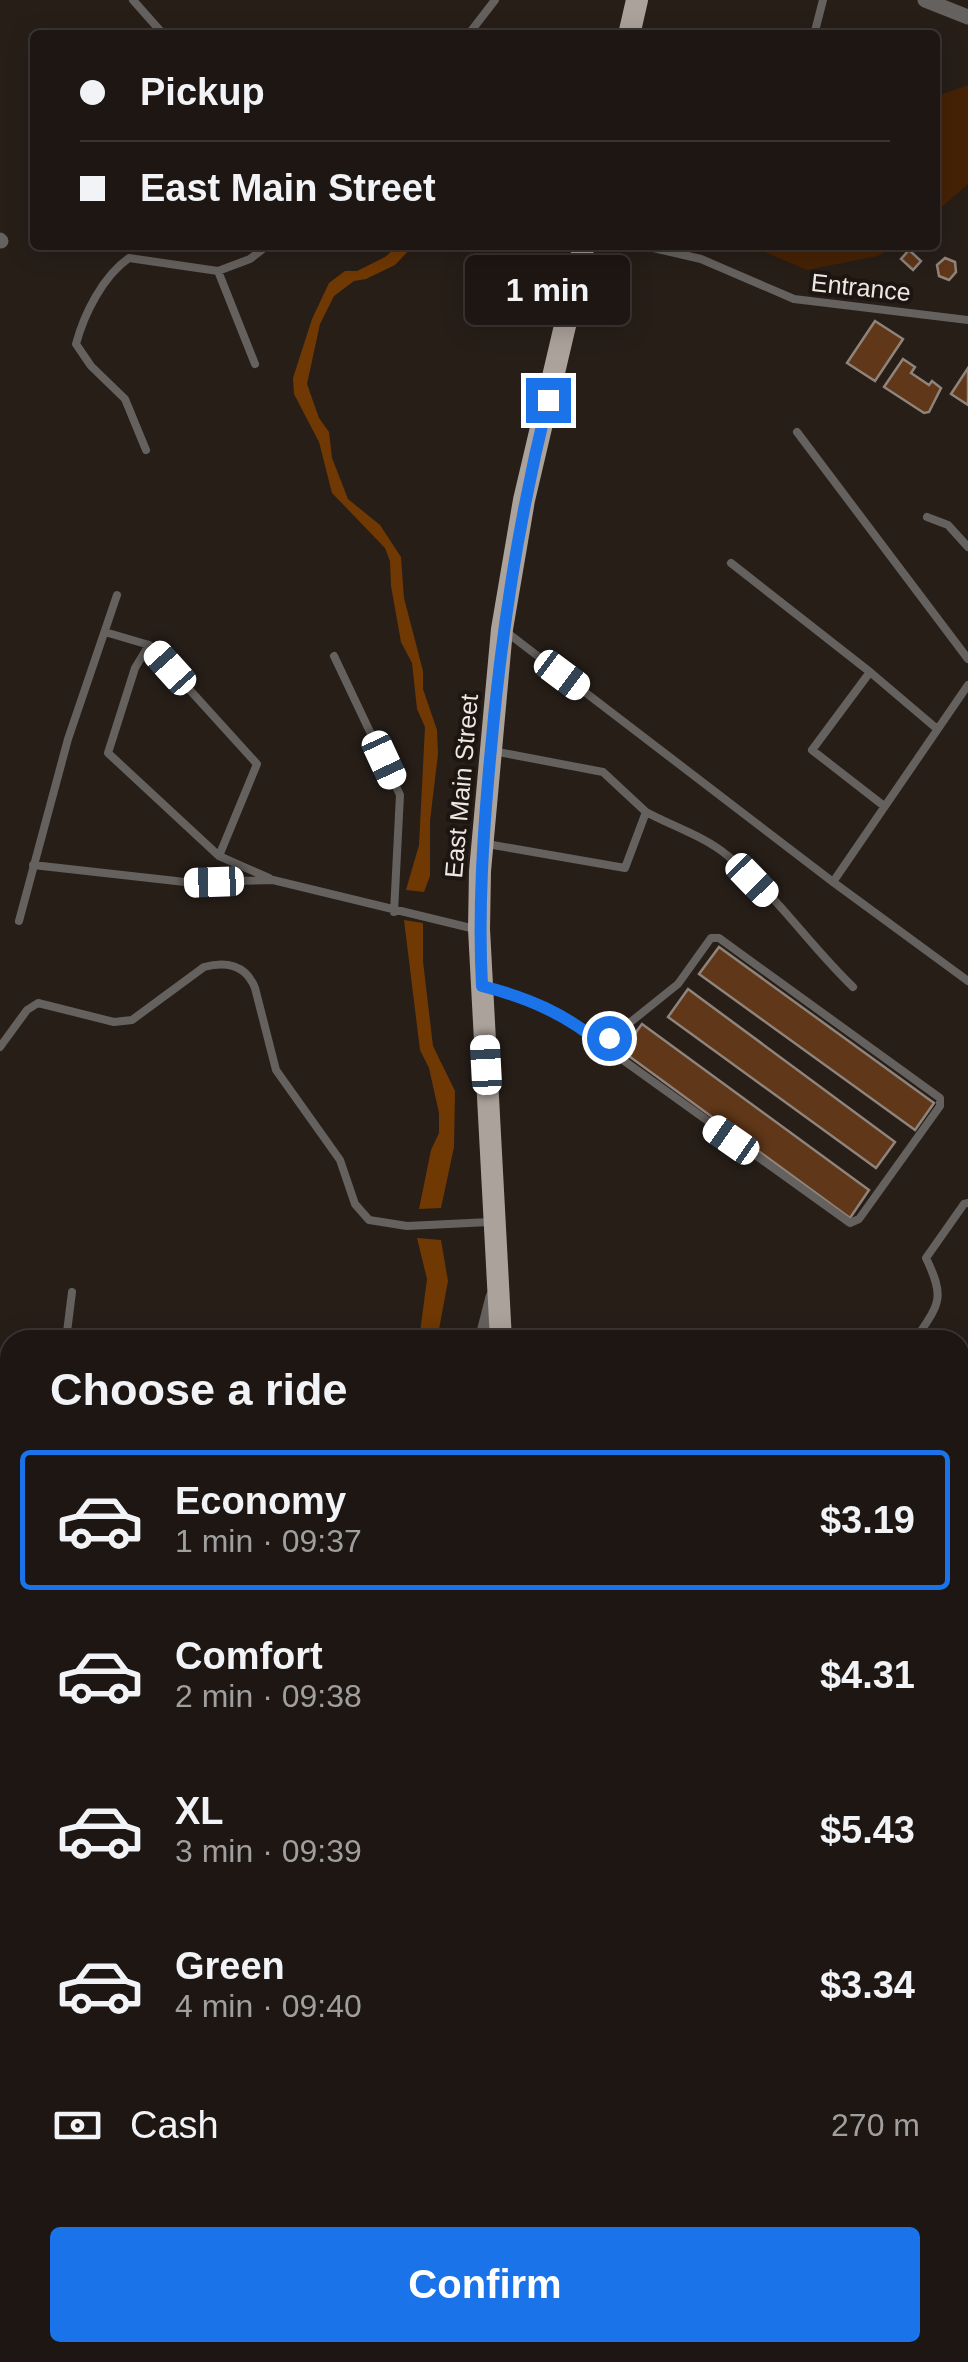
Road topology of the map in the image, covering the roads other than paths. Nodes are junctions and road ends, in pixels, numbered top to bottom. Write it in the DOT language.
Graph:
graph roads {
  1 [pos="133,0"];
  2 [pos="495,0"];
  3 [pos="637,0"];
  4 [pos="823,0"];
  5 [pos="925,0"];
  6 [pos="968,17"];
  7 [pos="160,30"];
  8 [pos="472,30"];
  9 [pos="630,30"];
  10 [pos="815,30"];
  11 [pos="262,250"];
  12 [pos="584,250"];
  13 [pos="662,250"];
  14 [pos="218,271"];
  15 [pos="968,320"];
  16 [pos="254,364"];
  17 [pos="797,432"];
  18 [pos="146,450"];
  19 [pos="927,516"];
  20 [pos="968,547"];
  21 [pos="730,563"];
  22 [pos="118,595"];
  23 [pos="502,628"];
  24 [pos="104,632"];
  25 [pos="149,645"];
  26 [pos="334,656"];
  27 [pos="968,659"];
  28 [pos="870,672"];
  29 [pos="968,685"];
  30 [pos="936,728"];
  31 [pos="491,750"];
  32 [pos="884,806"];
  33 [pos="646,812"];
  34 [pos="482,843"];
  35 [pos="219,856"];
  36 [pos="33,866"];
  37 [pos="273,880"];
  38 [pos="833,882"];
  39 [pos="394,912"];
  40 [pos="19,920"];
  41 [pos="479,930"];
  42 [pos="968,981"];
  43 [pos="482,986"];
  44 [pos="853,987"];
  45 [pos="602,1044"];
  46 [pos="0,1047"];
  47 [pos="968,1204"];
  48 [pos="494,1222"];
  49 [pos="498,1273"];
  50 [pos="72,1292"];
  51 [pos="67,1330"];
  52 [pos="484,1330"];
  53 [pos="501,1330"];
  54 [pos="922,1330"];
  1 -- 7 [label="lane"];
  2 -- 8 [label="lane"];
  3 -- 9 [label="main road"];
  4 -- 10 [label="lane"];
  5 -- 6 [label="street"];
  11 -- 14 [label="lane"];
  12 -- 23 [label="main road, East Main Street"];
  13 -- 15 [label="lane, Entrance"];
  14 -- 16 [label="lane"];
  14 -- 18 [label="lane"];
  17 -- 27 [label="lane"];
  19 -- 20 [label="lane"];
  21 -- 28 [label="lane"];
  22 -- 24 [label="lane"];
  23 -- 31 [label="main road, East Main Street"];
  23 -- 38 [label="lane"];
  24 -- 25 [label="lane"];
  24 -- 36 [label="lane"];
  25 -- 35 [label="lane"];
  25 -- 35 [label="lane"];
  26 -- 39 [label="lane"];
  28 -- 30 [label="lane"];
  28 -- 32 [label="lane"];
  29 -- 30 [label="lane"];
  30 -- 32 [label="lane"];
  31 -- 33 [label="lane"];
  31 -- 34 [label="main road, East Main Street"];
  32 -- 38 [label="lane"];
  33 -- 34 [label="lane"];
  33 -- 44 [label="lane"];
  34 -- 41 [label="main road, East Main Street"];
  35 -- 37 [label="lane"];
  36 -- 37 [label="lane"];
  36 -- 40 [label="lane"];
  37 -- 39 [label="lane"];
  38 -- 42 [label="lane"];
  39 -- 41 [label="lane"];
  41 -- 43 [label="main road, East Main Street"];
  43 -- 45 [label="lane"];
  43 -- 48 [label="main road, East Main Street"];
  45 -- 45 [label="lane"];
  46 -- 48 [label="lane"];
  47 -- 54 [label="lane"];
  48 -- 49 [label="main road, East Main Street"];
  49 -- 52 [label="street"];
  49 -- 53 [label="main road, East Main Street"];
  50 -- 51 [label="lane"];
}
